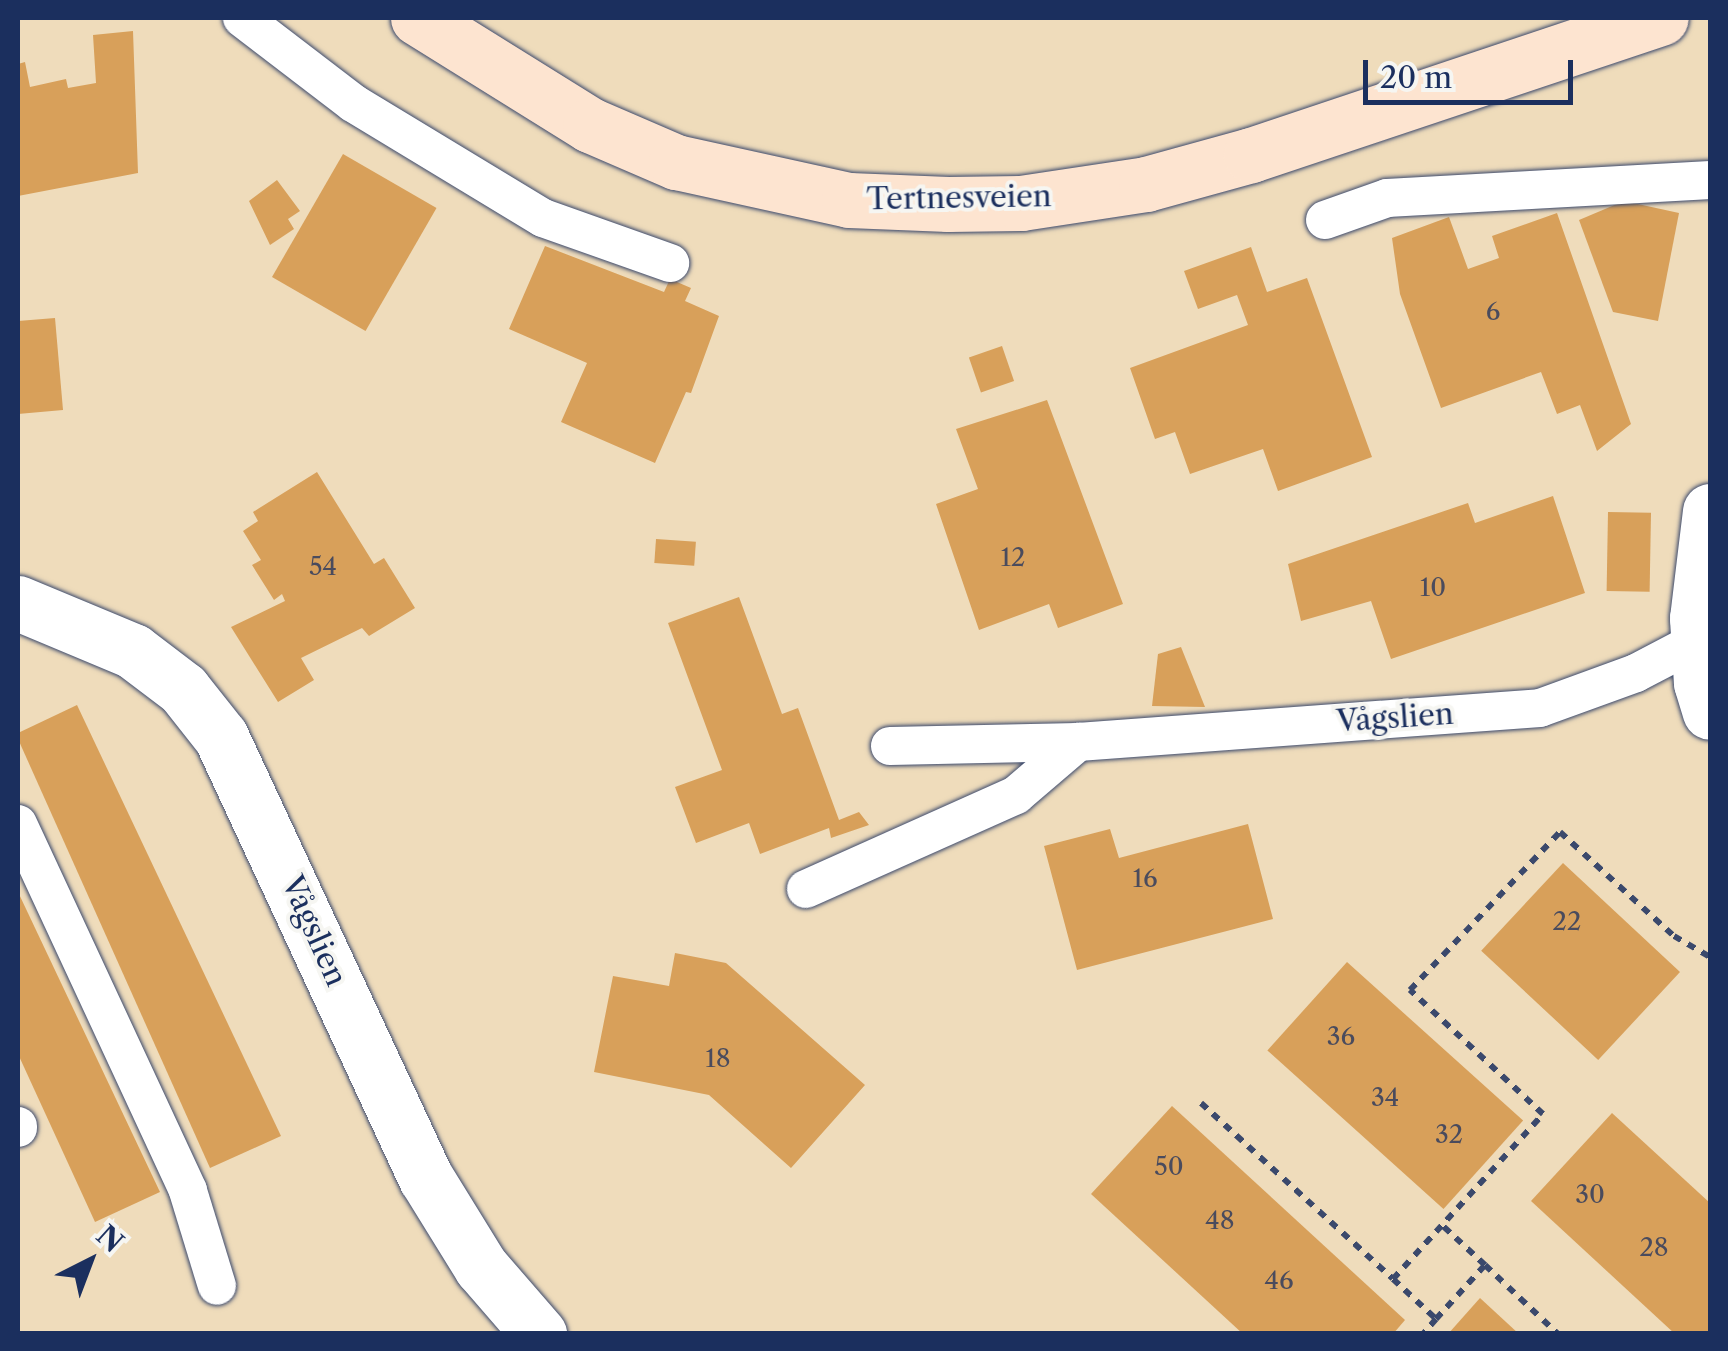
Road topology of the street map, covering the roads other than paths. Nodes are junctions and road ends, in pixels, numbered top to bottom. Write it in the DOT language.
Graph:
graph roads {
  1 [pos="242,18"];
  2 [pos="418,18"];
  3 [pos="1661,18"];
  4 [pos="1710,180"];
  5 [pos="1325,220"];
  6 [pos="670,263"];
  7 [pos="1710,511"];
  8 [pos="18,603"];
  9 [pos="1699,640"];
  10 [pos="1710,712"];
  11 [pos="1078,742"];
  12 [pos="890,746"];
  13 [pos="18,824"];
  14 [pos="806,888"];
  15 [pos="217,1286"];
  16 [pos="539,1334"];
  1 -- 6 [label="lane"];
  2 -- 3 [label="main road, Tertnesveien"];
  4 -- 5 [label="lane"];
  7 -- 9 [label="street"];
  8 -- 16 [label="street, Vågslien"];
  9 -- 10 [label="street"];
  9 -- 11 [label="lane, Vågslien"];
  11 -- 12 [label="lane, Vågslien"];
  11 -- 14 [label="lane"];
  13 -- 15 [label="lane"];
}
